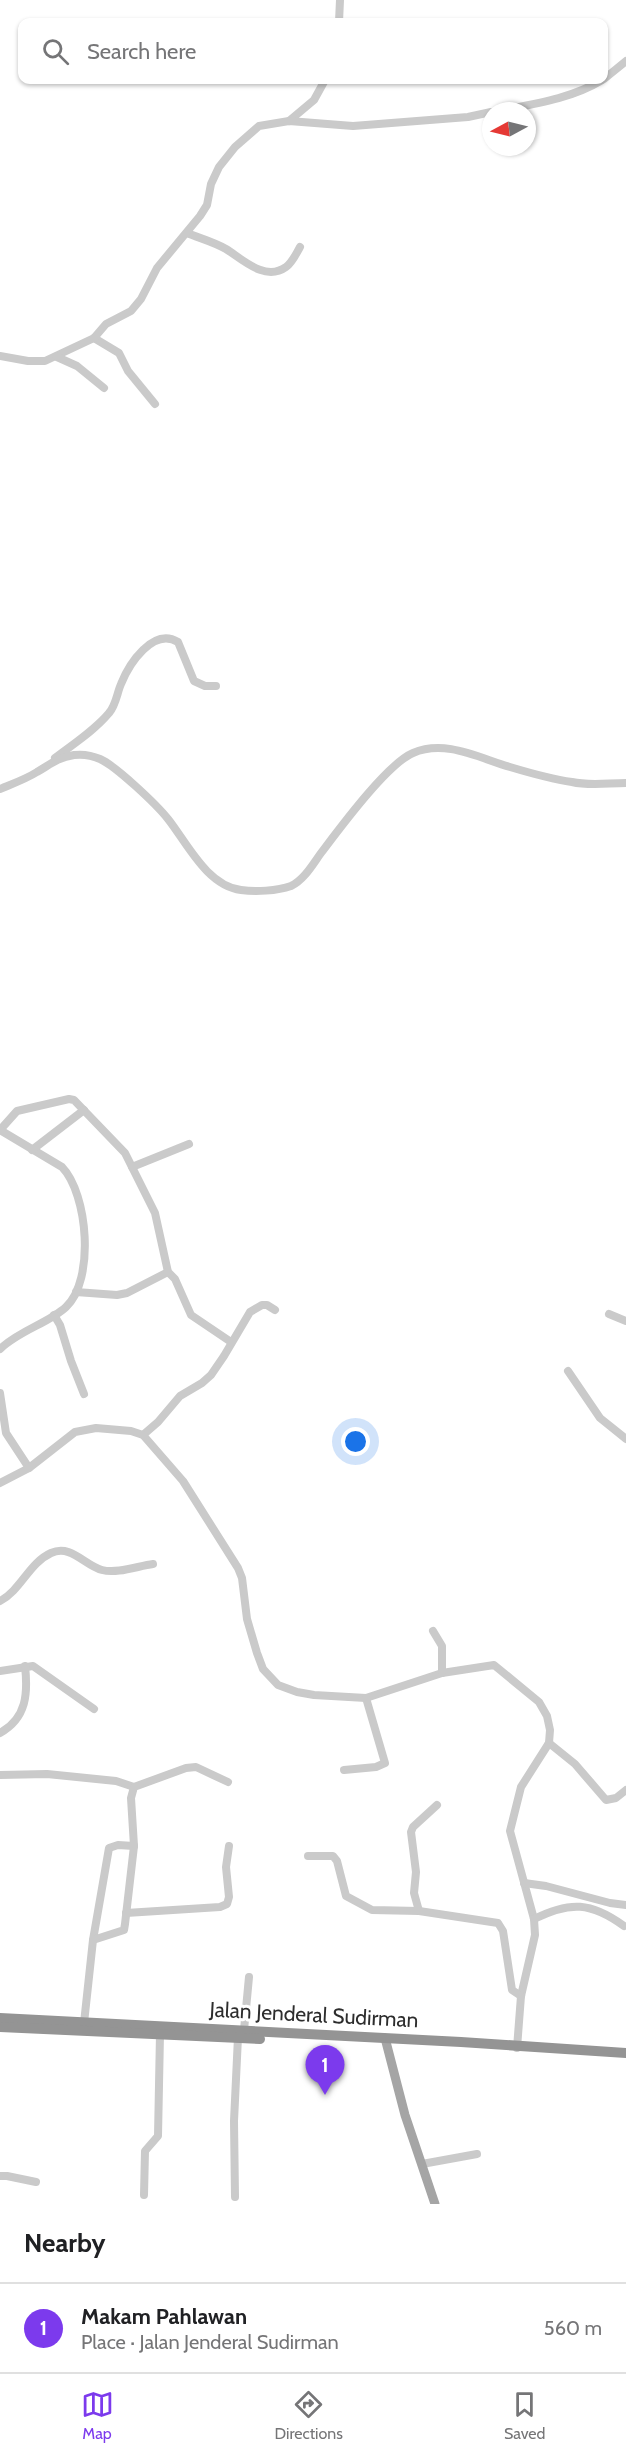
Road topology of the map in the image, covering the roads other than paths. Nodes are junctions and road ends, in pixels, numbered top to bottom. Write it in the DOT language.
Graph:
graph roads {
  1 [pos="340,0"];
  2 [pos="339,18"];
  3 [pos="626,62"];
  4 [pos="608,75"];
  5 [pos="323,84"];
  6 [pos="595,84"];
  7 [pos="536,102"];
  8 [pos="482,114"];
  9 [pos="289,121"];
  10 [pos="187,232"];
  11 [pos="300,248"];
  12 [pos="94,338"];
  13 [pos="0,356"];
  14 [pos="57,357"];
  15 [pos="104,388"];
  16 [pos="155,404"];
  17 [pos="216,686"];
  18 [pos="53,760"];
  19 [pos="626,783"];
  20 [pos="0,789"];
  21 [pos="84,1110"];
  22 [pos="1,1132"];
  23 [pos="189,1144"];
  24 [pos="32,1150"];
  25 [pos="132,1167"];
  26 [pos="168,1272"];
  27 [pos="76,1292"];
  28 [pos="275,1310"];
  29 [pos="609,1314"];
  30 [pos="54,1315"];
  31 [pos="626,1322"];
  32 [pos="231,1342"];
  33 [pos="0,1349"];
  34 [pos="568,1371"];
  35 [pos="0,1393"];
  36 [pos="84,1394"];
  37 [pos="143,1435"];
  38 [pos="626,1439"];
  39 [pos="29,1468"];
  40 [pos="0,1483"];
  41 [pos="153,1564"];
  42 [pos="0,1600"];
  43 [pos="433,1631"];
  44 [pos="25,1666"];
  45 [pos="0,1671"];
  46 [pos="442,1673"];
  47 [pos="366,1698"];
  48 [pos="94,1709"];
  49 [pos="0,1733"];
  50 [pos="549,1743"];
  51 [pos="344,1770"];
  52 [pos="0,1775"];
  53 [pos="228,1782"];
  54 [pos="134,1787"];
  55 [pos="626,1790"];
  56 [pos="437,1805"];
  57 [pos="134,1846"];
  58 [pos="229,1846"];
  59 [pos="308,1857"];
  60 [pos="524,1884"];
  61 [pos="626,1905"];
  62 [pos="419,1911"];
  63 [pos="126,1913"];
  64 [pos="534,1919"];
  65 [pos="624,1926"];
  66 [pos="93,1940"];
  67 [pos="249,1977"];
  68 [pos="521,1996"];
  69 [pos="0,2019"];
  70 [pos="84,2023"];
  71 [pos="0,2027"];
  72 [pos="159,2034"];
  73 [pos="241,2034"];
  74 [pos="383,2041"];
  75 [pos="495,2048"];
  76 [pos="518,2048"];
  77 [pos="626,2053"];
  78 [pos="626,2060"];
  79 [pos="477,2154"];
  80 [pos="422,2164"];
  81 [pos="0,2176"];
  82 [pos="36,2182"];
  83 [pos="144,2195"];
  84 [pos="235,2197"];
  85 [pos="435,2204"];
  1 -- 2 [label="street"];
  3 -- 4 [label="street"];
  5 -- 9 [label="street"];
  6 -- 7 [label="street"];
  8 -- 9 [label="street"];
  9 -- 10 [label="street"];
  10 -- 11 [label="street"];
  10 -- 12 [label="street"];
  12 -- 14 [label="street"];
  12 -- 16 [label="street"];
  13 -- 14 [label="street"];
  14 -- 15 [label="street"];
  17 -- 18 [label="street"];
  18 -- 19 [label="street"];
  18 -- 20 [label="street"];
  21 -- 22 [label="street"];
  21 -- 24 [label="street"];
  21 -- 25 [label="street"];
  22 -- 24 [label="street"];
  23 -- 25 [label="street"];
  24 -- 27 [label="street"];
  25 -- 26 [label="street"];
  26 -- 27 [label="street"];
  26 -- 32 [label="street"];
  27 -- 30 [label="street"];
  28 -- 32 [label="street"];
  29 -- 31 [label="street"];
  30 -- 33 [label="street"];
  30 -- 36 [label="street"];
  32 -- 37 [label="street"];
  34 -- 38 [label="street"];
  35 -- 39 [label="street"];
  37 -- 39 [label="street"];
  37 -- 47 [label="street"];
  39 -- 40 [label="street"];
  41 -- 42 [label="street"];
  43 -- 46 [label="street"];
  44 -- 45 [label="street"];
  44 -- 48 [label="street"];
  44 -- 49 [label="street"];
  46 -- 47 [label="street"];
  46 -- 50 [label="street"];
  47 -- 51 [label="street"];
  50 -- 55 [label="street"];
  50 -- 60 [label="street"];
  52 -- 54 [label="street"];
  53 -- 54 [label="street"];
  54 -- 57 [label="street"];
  56 -- 62 [label="street"];
  57 -- 63 [label="street"];
  57 -- 66 [label="street"];
  58 -- 63 [label="street"];
  59 -- 62 [label="street"];
  60 -- 61 [label="street"];
  60 -- 64 [label="street"];
  62 -- 68 [label="street"];
  63 -- 66 [label="street"];
  64 -- 65 [label="street"];
  64 -- 68 [label="street"];
  66 -- 70 [label="street"];
  67 -- 73 [label="street"];
  68 -- 76 [label="street"];
  69 -- 70 [label="highway, Jalan Jenderal Sudirman"];
  70 -- 73 [label="highway, Jalan Jenderal Sudirman"];
  71 -- 72 [label="highway, Jalan Jenderal Sudirman"];
  72 -- 73 [label="highway, Jalan Jenderal Sudirman"];
  72 -- 83 [label="street"];
  73 -- 74 [label="highway, Jalan Jenderal Sudirman"];
  73 -- 84 [label="street"];
  74 -- 75 [label="highway, Jalan Jenderal Sudirman"];
  74 -- 80 [label="main road"];
  75 -- 76 [label="highway, Jalan Jenderal Sudirman"];
  75 -- 78 [label="highway, Jalan Jenderal Sudirman"];
  76 -- 77 [label="highway, Jalan Jenderal Sudirman"];
  79 -- 80 [label="street"];
  80 -- 85 [label="main road"];
  81 -- 82 [label="street"];
}
